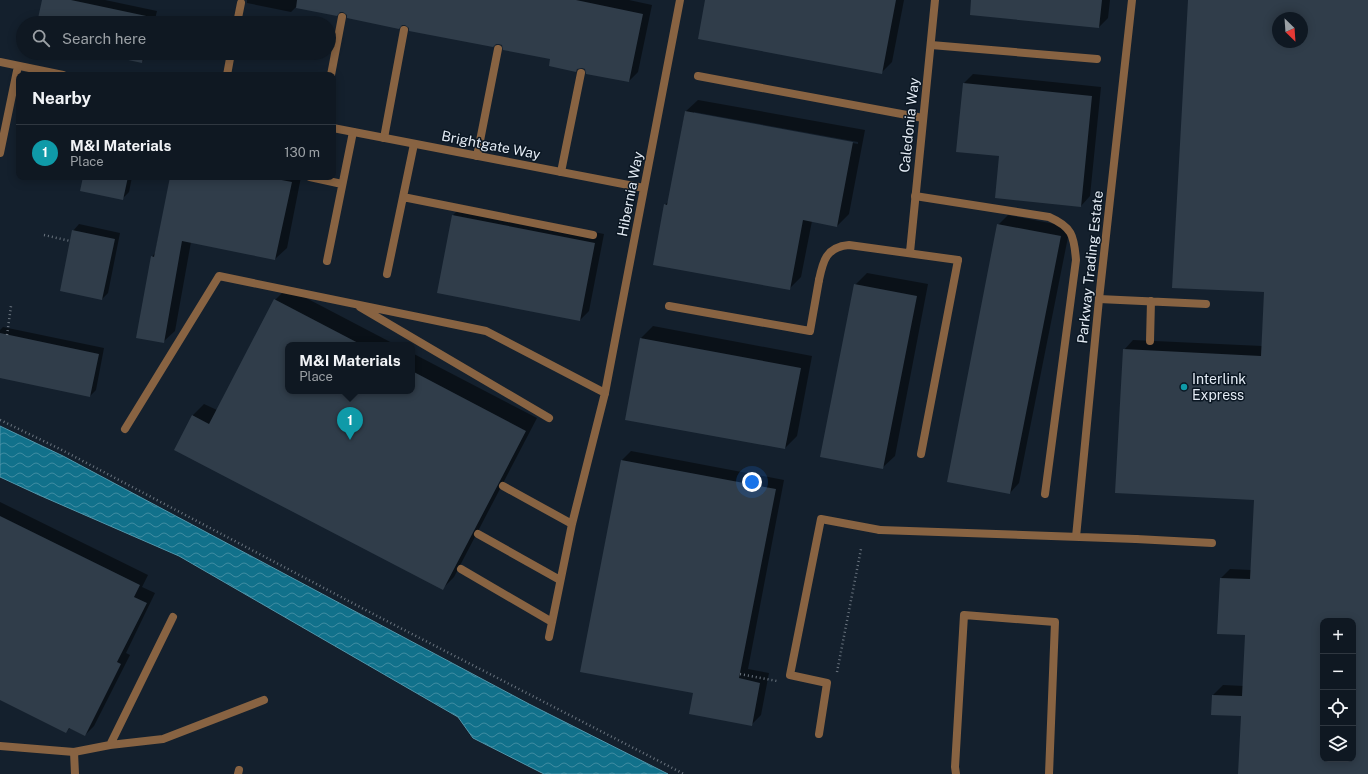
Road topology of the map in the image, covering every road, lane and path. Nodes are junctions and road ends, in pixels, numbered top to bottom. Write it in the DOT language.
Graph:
graph roads {
  1 [pos="680,0"];
  2 [pos="935,0"];
  3 [pos="1132,0"];
  4 [pos="241,3"];
  5 [pos="238,16"];
  6 [pos="342,17"];
  7 [pos="404,30"];
  8 [pos="931,45"];
  9 [pos="498,48"];
  10 [pos="336,49"];
  11 [pos="1097,59"];
  12 [pos="230,60"];
  13 [pos="334,60"];
  14 [pos="0,62"];
  15 [pos="18,66"];
  16 [pos="17,72"];
  17 [pos="48,72"];
  18 [pos="228,72"];
  19 [pos="332,72"];
  20 [pos="581,73"];
  21 [pos="16,76"];
  22 [pos="698,76"];
  23 [pos="923,118"];
  24 [pos="336,129"];
  25 [pos="353,132"];
  26 [pos="384,138"];
  27 [pos="414,144"];
  28 [pos="0,153"];
  29 [pos="476,156"];
  30 [pos="561,172"];
  31 [pos="324,180"];
  32 [pos="342,184"];
  33 [pos="644,188"];
  34 [pos="915,196"];
  35 [pos="403,197"];
  36 [pos="44,235"];
  37 [pos="593,235"];
  38 [pos="70,241"];
  39 [pos="910,252"];
  40 [pos="327,260"];
  41 [pos="387,274"];
  42 [pos="1099,298"];
  43 [pos="1151,301"];
  44 [pos="353,304"];
  45 [pos="1206,304"];
  46 [pos="11,306"];
  47 [pos="669,306"];
  48 [pos="7,335"];
  49 [pos="1150,341"];
  50 [pos="605,393"];
  51 [pos="549,418"];
  52 [pos="0,420"];
  53 [pos="125,429"];
  54 [pos="921,454"];
  55 [pos="503,486"];
  56 [pos="1045,494"];
  57 [pos="572,524"];
  58 [pos="478,534"];
  59 [pos="1076,537"];
  60 [pos="1212,543"];
  61 [pos="861,548"];
  62 [pos="461,569"];
  63 [pos="560,580"];
  64 [pos="173,617"];
  65 [pos="552,622"];
  66 [pos="549,637"];
  67 [pos="740,674"];
  68 [pos="779,682"];
  69 [pos="826,691"];
  70 [pos="264,700"];
  71 [pos="819,734"];
  72 [pos="110,745"];
  73 [pos="0,746"];
  74 [pos="74,752"];
  75 [pos="74,774"];
  76 [pos="684,774"];
  77 [pos="956,774"];
  78 [pos="1049,774"];
  1 -- 33 [label="street, Hibernia Way"];
  2 -- 8 [label="street, Caledonia Way"];
  3 -- 42 [label="street, Parkway Trading Estate"];
  4 -- 5 [label="street"];
  6 -- 10 [label="street"];
  7 -- 26 [label="street"];
  8 -- 11 [label="street"];
  8 -- 23 [label="street, Caledonia Way"];
  9 -- 29 [label="street"];
  12 -- 18 [label="street"];
  13 -- 19 [label="street"];
  14 -- 15 [label="street"];
  15 -- 16 [label="street"];
  15 -- 17 [label="street"];
  20 -- 30 [label="street"];
  21 -- 28 [label="street"];
  22 -- 23 [label="street"];
  23 -- 34 [label="street, Caledonia Way"];
  24 -- 25 [label="street, Brightgate Way"];
  25 -- 26 [label="street, Brightgate Way"];
  25 -- 32 [label="street"];
  26 -- 27 [label="street, Brightgate Way"];
  27 -- 29 [label="street, Brightgate Way"];
  27 -- 35 [label="street"];
  29 -- 30 [label="street, Brightgate Way"];
  30 -- 33 [label="street, Brightgate Way"];
  31 -- 32 [label="street"];
  32 -- 40 [label="street"];
  33 -- 50 [label="street, Hibernia Way"];
  34 -- 39 [label="street, Caledonia Way"];
  34 -- 56 [label="street"];
  35 -- 37 [label="street"];
  35 -- 41 [label="street"];
  36 -- 38 [label="path"];
  39 -- 47 [label="street"];
  39 -- 54 [label="street"];
  42 -- 43 [label="street"];
  42 -- 59 [label="street, Parkway Trading Estate"];
  43 -- 45 [label="street"];
  43 -- 49 [label="street"];
  44 -- 50 [label="street"];
  44 -- 51 [label="street"];
  44 -- 53 [label="street"];
  46 -- 48 [label="path"];
  50 -- 57 [label="street, Hibernia Way"];
  52 -- 76 [label="path"];
  55 -- 57 [label="street"];
  57 -- 63 [label="street, Hibernia Way"];
  58 -- 63 [label="street"];
  59 -- 60 [label="street"];
  59 -- 69 [label="street"];
  61 -- 69 [label="path"];
  62 -- 65 [label="street"];
  63 -- 65 [label="street, Hibernia Way"];
  64 -- 72 [label="street"];
  65 -- 66 [label="street, Hibernia Way"];
  67 -- 68 [label="path"];
  69 -- 71 [label="street"];
  70 -- 72 [label="street"];
  72 -- 74 [label="street"];
  73 -- 74 [label="street"];
  74 -- 75 [label="street"];
  77 -- 78 [label="street"];
}
